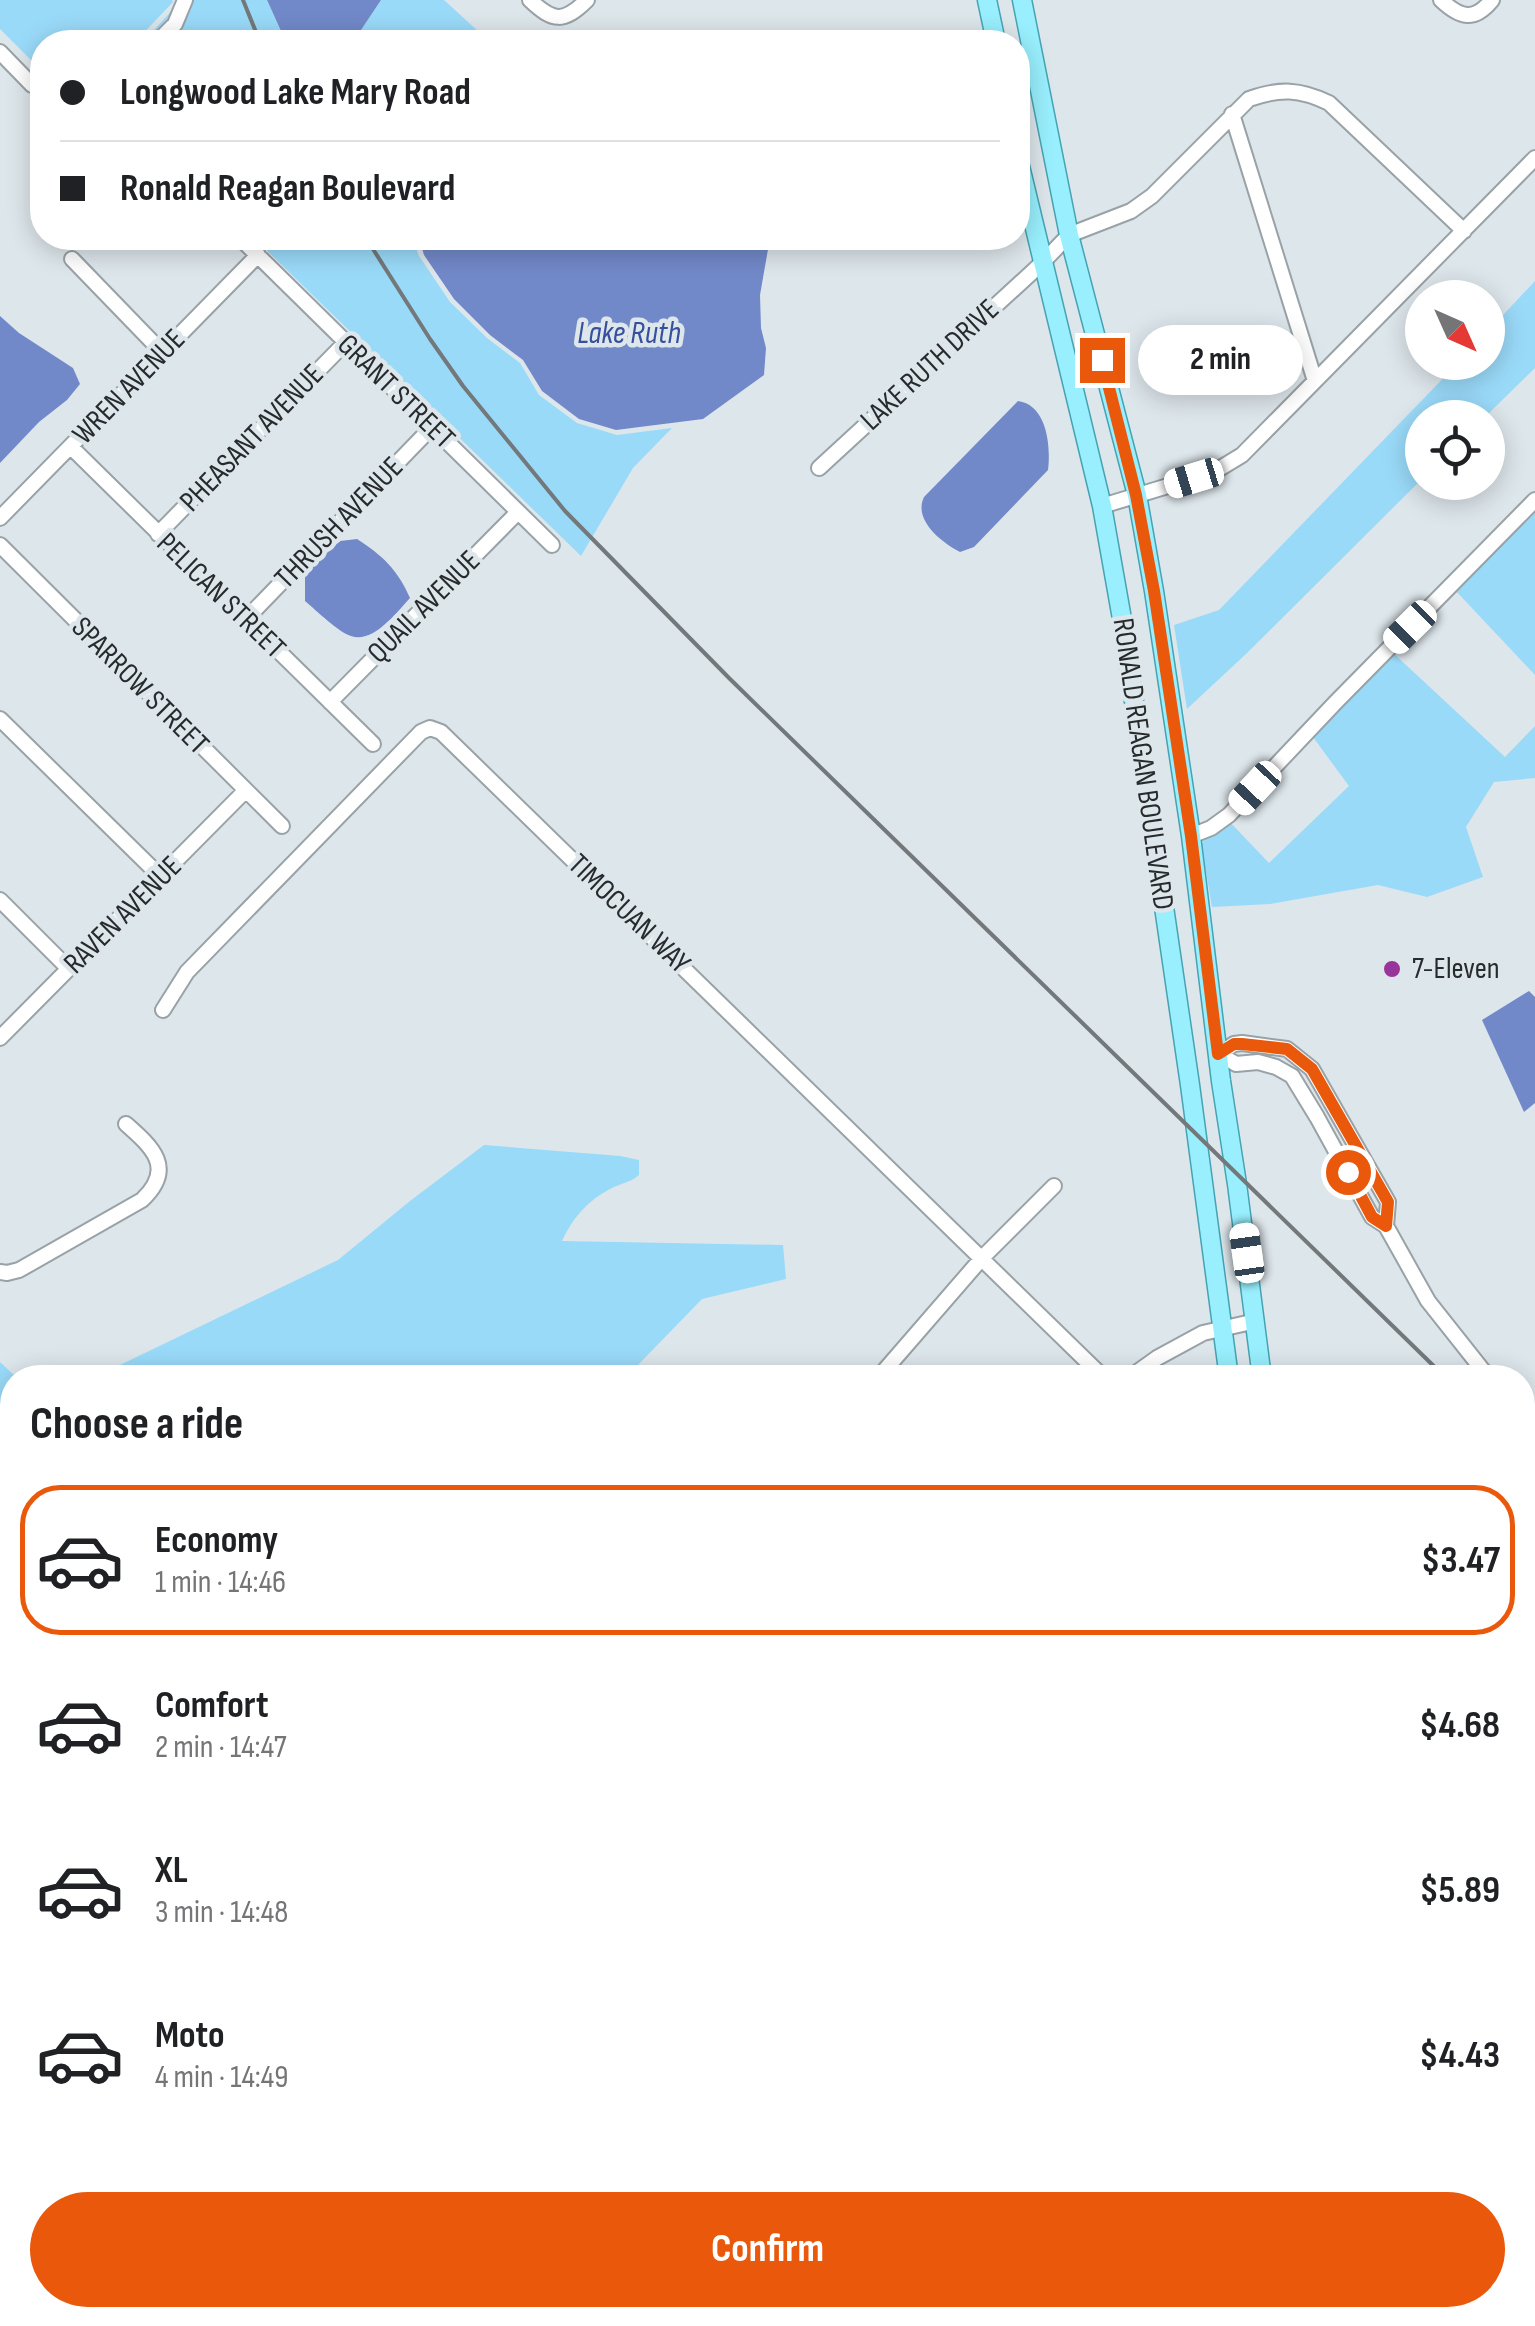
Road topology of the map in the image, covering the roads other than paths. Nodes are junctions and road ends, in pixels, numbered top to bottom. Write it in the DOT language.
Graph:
graph roads {
  1 [pos="185,0"];
  2 [pos="530,0"];
  3 [pos="587,0"];
  4 [pos="988,0"];
  5 [pos="1022,0"];
  6 [pos="1441,0"];
  7 [pos="1492,0"];
  8 [pos="168,30"];
  9 [pos="994,30"];
  10 [pos="1028,30"];
  11 [pos="1030,40"];
  12 [pos="0,52"];
  13 [pos="30,83"];
  14 [pos="1232,114"];
  15 [pos="1535,158"];
  16 [pos="1030,210"];
  17 [pos="1464,231"];
  18 [pos="1069,234"];
  19 [pos="253,250"];
  20 [pos="258,255"];
  21 [pos="72,259"];
  22 [pos="1042,263"];
  23 [pos="346,342"];
  24 [pos="162,352"];
  25 [pos="1316,382"];
  26 [pos="432,427"];
  27 [pos="71,448"];
  28 [pos="818,468"];
  29 [pos="1136,495"];
  30 [pos="1535,500"];
  31 [pos="1102,506"];
  32 [pos="518,512"];
  33 [pos="0,518"];
  34 [pos="158,534"];
  35 [pos="0,545"];
  36 [pos="552,545"];
  37 [pos="245,620"];
  38 [pos="330,702"];
  39 [pos="0,719"];
  40 [pos="373,744"];
  41 [pos="245,791"];
  42 [pos="282,826"];
  43 [pos="1191,836"];
  44 [pos="161,877"];
  45 [pos="0,900"];
  46 [pos="69,969"];
  47 [pos="163,1010"];
  48 [pos="0,1038"];
  49 [pos="1218,1054"];
  50 [pos="1186,1060"];
  51 [pos="126,1124"];
  52 [pos="1054,1186"];
  53 [pos="982,1258"];
  54 [pos="0,1272"];
  55 [pos="1256,1321"];
  56 [pos="1222,1329"];
  57 [pos="889,1365"];
  58 [pos="1091,1365"];
  59 [pos="1147,1365"];
  60 [pos="1227,1365"];
  61 [pos="1261,1365"];
  62 [pos="1478,1365"];
  1 -- 8 [label="street"];
  2 -- 3 [label="street"];
  4 -- 9 [label="main road"];
  5 -- 10 [label="main road, RONALD REAGAN BOULEVARD"];
  6 -- 7 [label="street"];
  11 -- 18 [label="main road, RONALD REAGAN BOULEVARD"];
  12 -- 13 [label="street"];
  14 -- 17 [label="street"];
  14 -- 18 [label="street"];
  14 -- 25 [label="street"];
  15 -- 17 [label="street"];
  16 -- 22 [label="main road, RONALD REAGAN BOULEVARD"];
  17 -- 25 [label="street"];
  18 -- 22 [label="street, LAKE RUTH DRIVE"];
  18 -- 29 [label="main road, RONALD REAGAN BOULEVARD"];
  19 -- 20 [label="street, GRANT STREET"];
  20 -- 23 [label="street, GRANT STREET"];
  20 -- 24 [label="street, WREN AVENUE"];
  21 -- 24 [label="street"];
  22 -- 28 [label="street, LAKE RUTH DRIVE"];
  22 -- 31 [label="main road, RONALD REAGAN BOULEVARD"];
  23 -- 26 [label="street, GRANT STREET"];
  23 -- 34 [label="street, PHEASANT AVENUE"];
  24 -- 27 [label="street, WREN AVENUE"];
  25 -- 29 [label="street"];
  26 -- 32 [label="street, GRANT STREET"];
  26 -- 37 [label="street, THRUSH AVENUE"];
  27 -- 33 [label="street, WREN AVENUE"];
  27 -- 34 [label="street, PELICAN STREET"];
  29 -- 31 [label="street"];
  29 -- 43 [label="main road, RONALD REAGAN BOULEVARD"];
  30 -- 43 [label="street"];
  31 -- 50 [label="main road, RONALD REAGAN BOULEVARD"];
  32 -- 36 [label="street, GRANT STREET"];
  32 -- 38 [label="street, QUAIL AVENUE"];
  34 -- 37 [label="street, PELICAN STREET"];
  35 -- 41 [label="street, SPARROW STREET"];
  37 -- 38 [label="street, PELICAN STREET"];
  38 -- 40 [label="street, PELICAN STREET"];
  39 -- 44 [label="street"];
  41 -- 42 [label="street, SPARROW STREET"];
  41 -- 44 [label="street, RAVEN AVENUE"];
  43 -- 49 [label="main road, RONALD REAGAN BOULEVARD"];
  44 -- 46 [label="street, RAVEN AVENUE"];
  45 -- 46 [label="street"];
  46 -- 48 [label="street, RAVEN AVENUE"];
  47 -- 53 [label="street, TIMOCUAN WAY"];
  49 -- 50 [label="main road"];
  49 -- 55 [label="main road, RONALD REAGAN BOULEVARD"];
  49 -- 62 [label="street"];
  50 -- 56 [label="main road, RONALD REAGAN BOULEVARD"];
  51 -- 54 [label="street"];
  52 -- 53 [label="street"];
  53 -- 57 [label="street"];
  53 -- 58 [label="street, TIMOCUAN WAY"];
  55 -- 56 [label="street"];
  55 -- 61 [label="main road, RONALD REAGAN BOULEVARD"];
  56 -- 59 [label="street"];
  56 -- 60 [label="main road, RONALD REAGAN BOULEVARD"];
}
